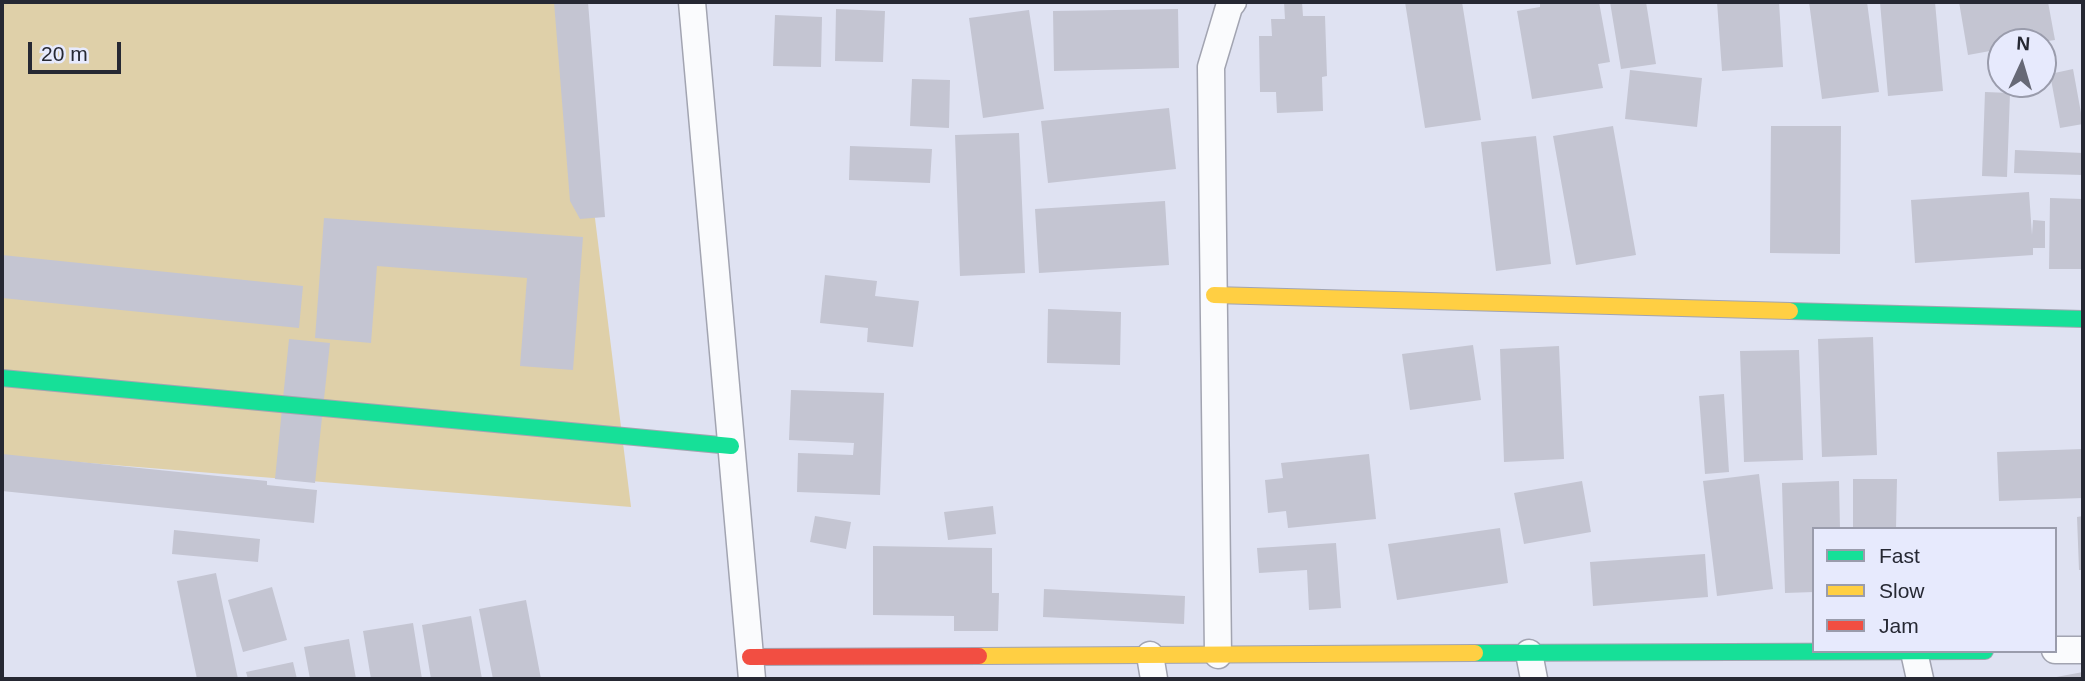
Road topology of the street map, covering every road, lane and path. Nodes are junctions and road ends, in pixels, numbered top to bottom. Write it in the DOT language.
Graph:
graph roads {
  1 [pos="692,2"];
  2 [pos="1233,2"];
  3 [pos="1214,295"];
  4 [pos="2083,319"];
  5 [pos="2,378"];
  6 [pos="731,446"];
  7 [pos="2057,650"];
  8 [pos="2083,650"];
  9 [pos="1887,653"];
  10 [pos="1914,653"];
  11 [pos="1218,655"];
  12 [pos="1532,666"];
  13 [pos="1152,667"];
  14 [pos="751,668"];
  15 [pos="1920,679"];
  1 -- 6 [label="street"];
  2 -- 3 [label="street"];
  3 -- 4 [label="street"];
  3 -- 11 [label="street"];
  5 -- 6 [label="street"];
  6 -- 14 [label="street"];
  7 -- 8 [label="street"];
  9 -- 12 [label="street"];
  10 -- 15 [label="street"];
  11 -- 12 [label="street"];
  11 -- 13 [label="street"];
  13 -- 14 [label="street"];
}
